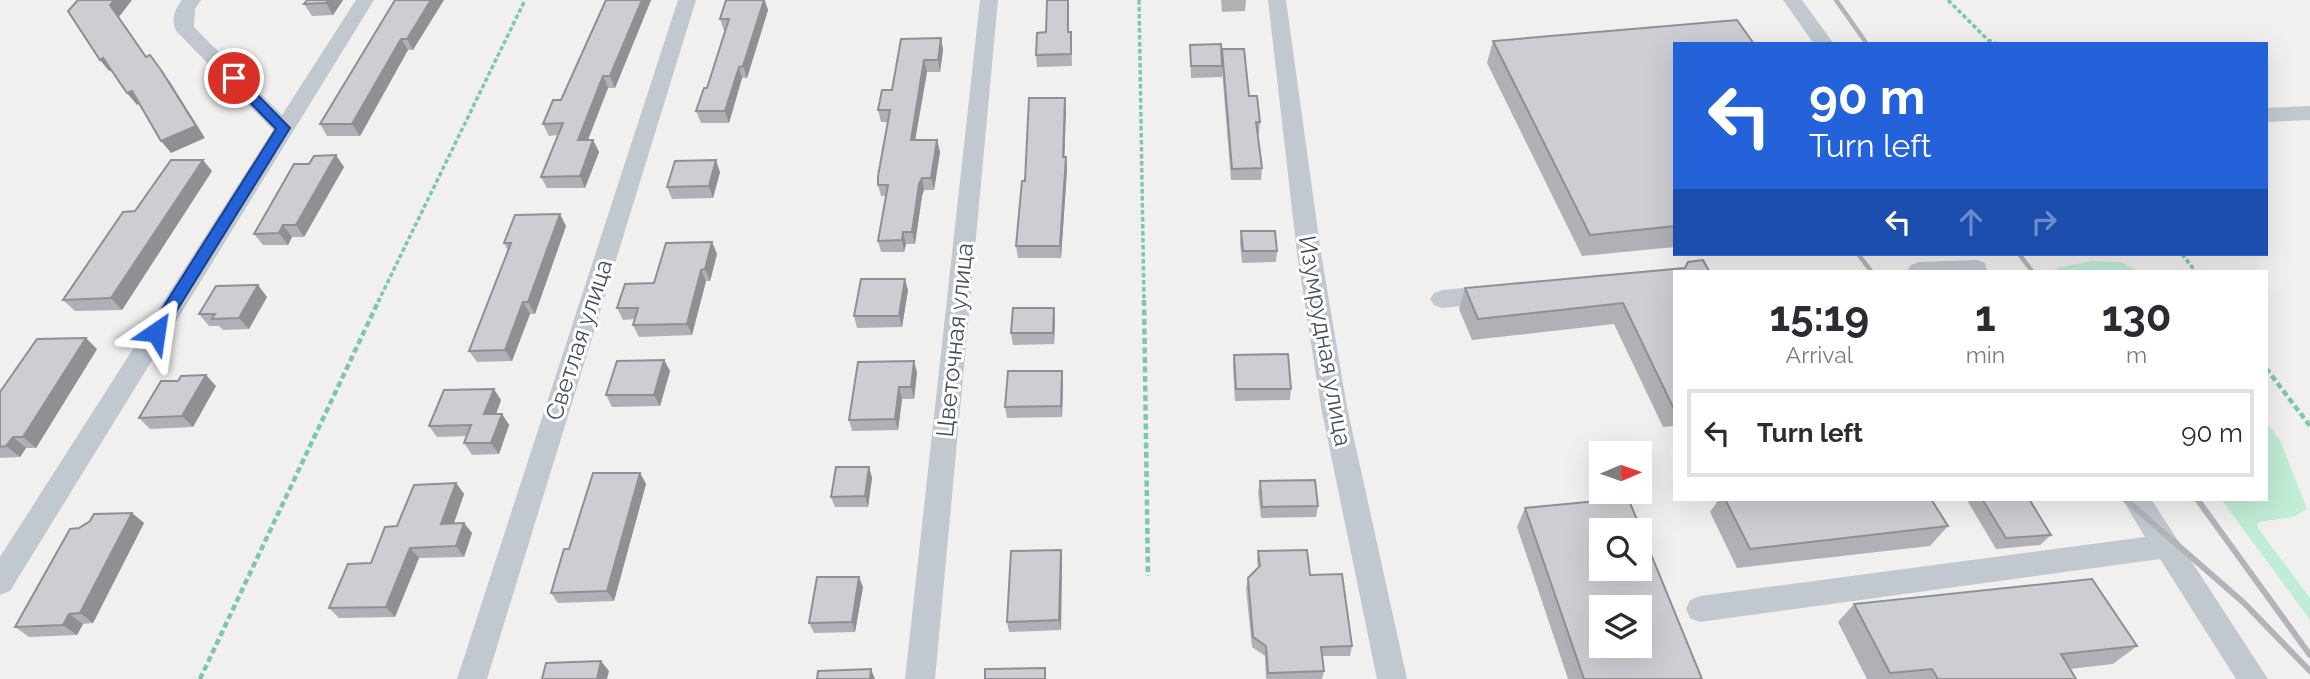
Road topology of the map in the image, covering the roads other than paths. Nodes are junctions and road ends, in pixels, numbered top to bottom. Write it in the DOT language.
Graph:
graph roads {
  1 [pos="192,0"];
  2 [pos="365,0"];
  3 [pos="687,0"];
  4 [pos="989,0"];
  5 [pos="1277,0"];
  6 [pos="1792,0"];
  7 [pos="1823,42"];
  8 [pos="2310,113"];
  9 [pos="2268,115"];
  10 [pos="283,128"];
  11 [pos="1975,265"];
  12 [pos="1928,270"];
  13 [pos="1523,292"];
  14 [pos="1442,299"];
  15 [pos="2137,501"];
  16 [pos="2167,546"];
  17 [pos="0,582"];
  18 [pos="1700,609"];
  19 [pos="472,679"];
  20 [pos="920,679"];
  21 [pos="1392,679"];
  22 [pos="2253,679"];
  1 -- 10 [label="street"];
  2 -- 10 [label="street"];
  3 -- 19 [label="street, Светлая улица"];
  4 -- 20 [label="street, Цветочная улица"];
  5 -- 21 [label="street, Изумрудная улица"];
  6 -- 7 [label="street"];
  8 -- 9 [label="street"];
  10 -- 17 [label="street"];
  11 -- 12 [label="street"];
  13 -- 14 [label="street"];
  15 -- 16 [label="street"];
  16 -- 18 [label="street"];
  16 -- 22 [label="street"];
}
